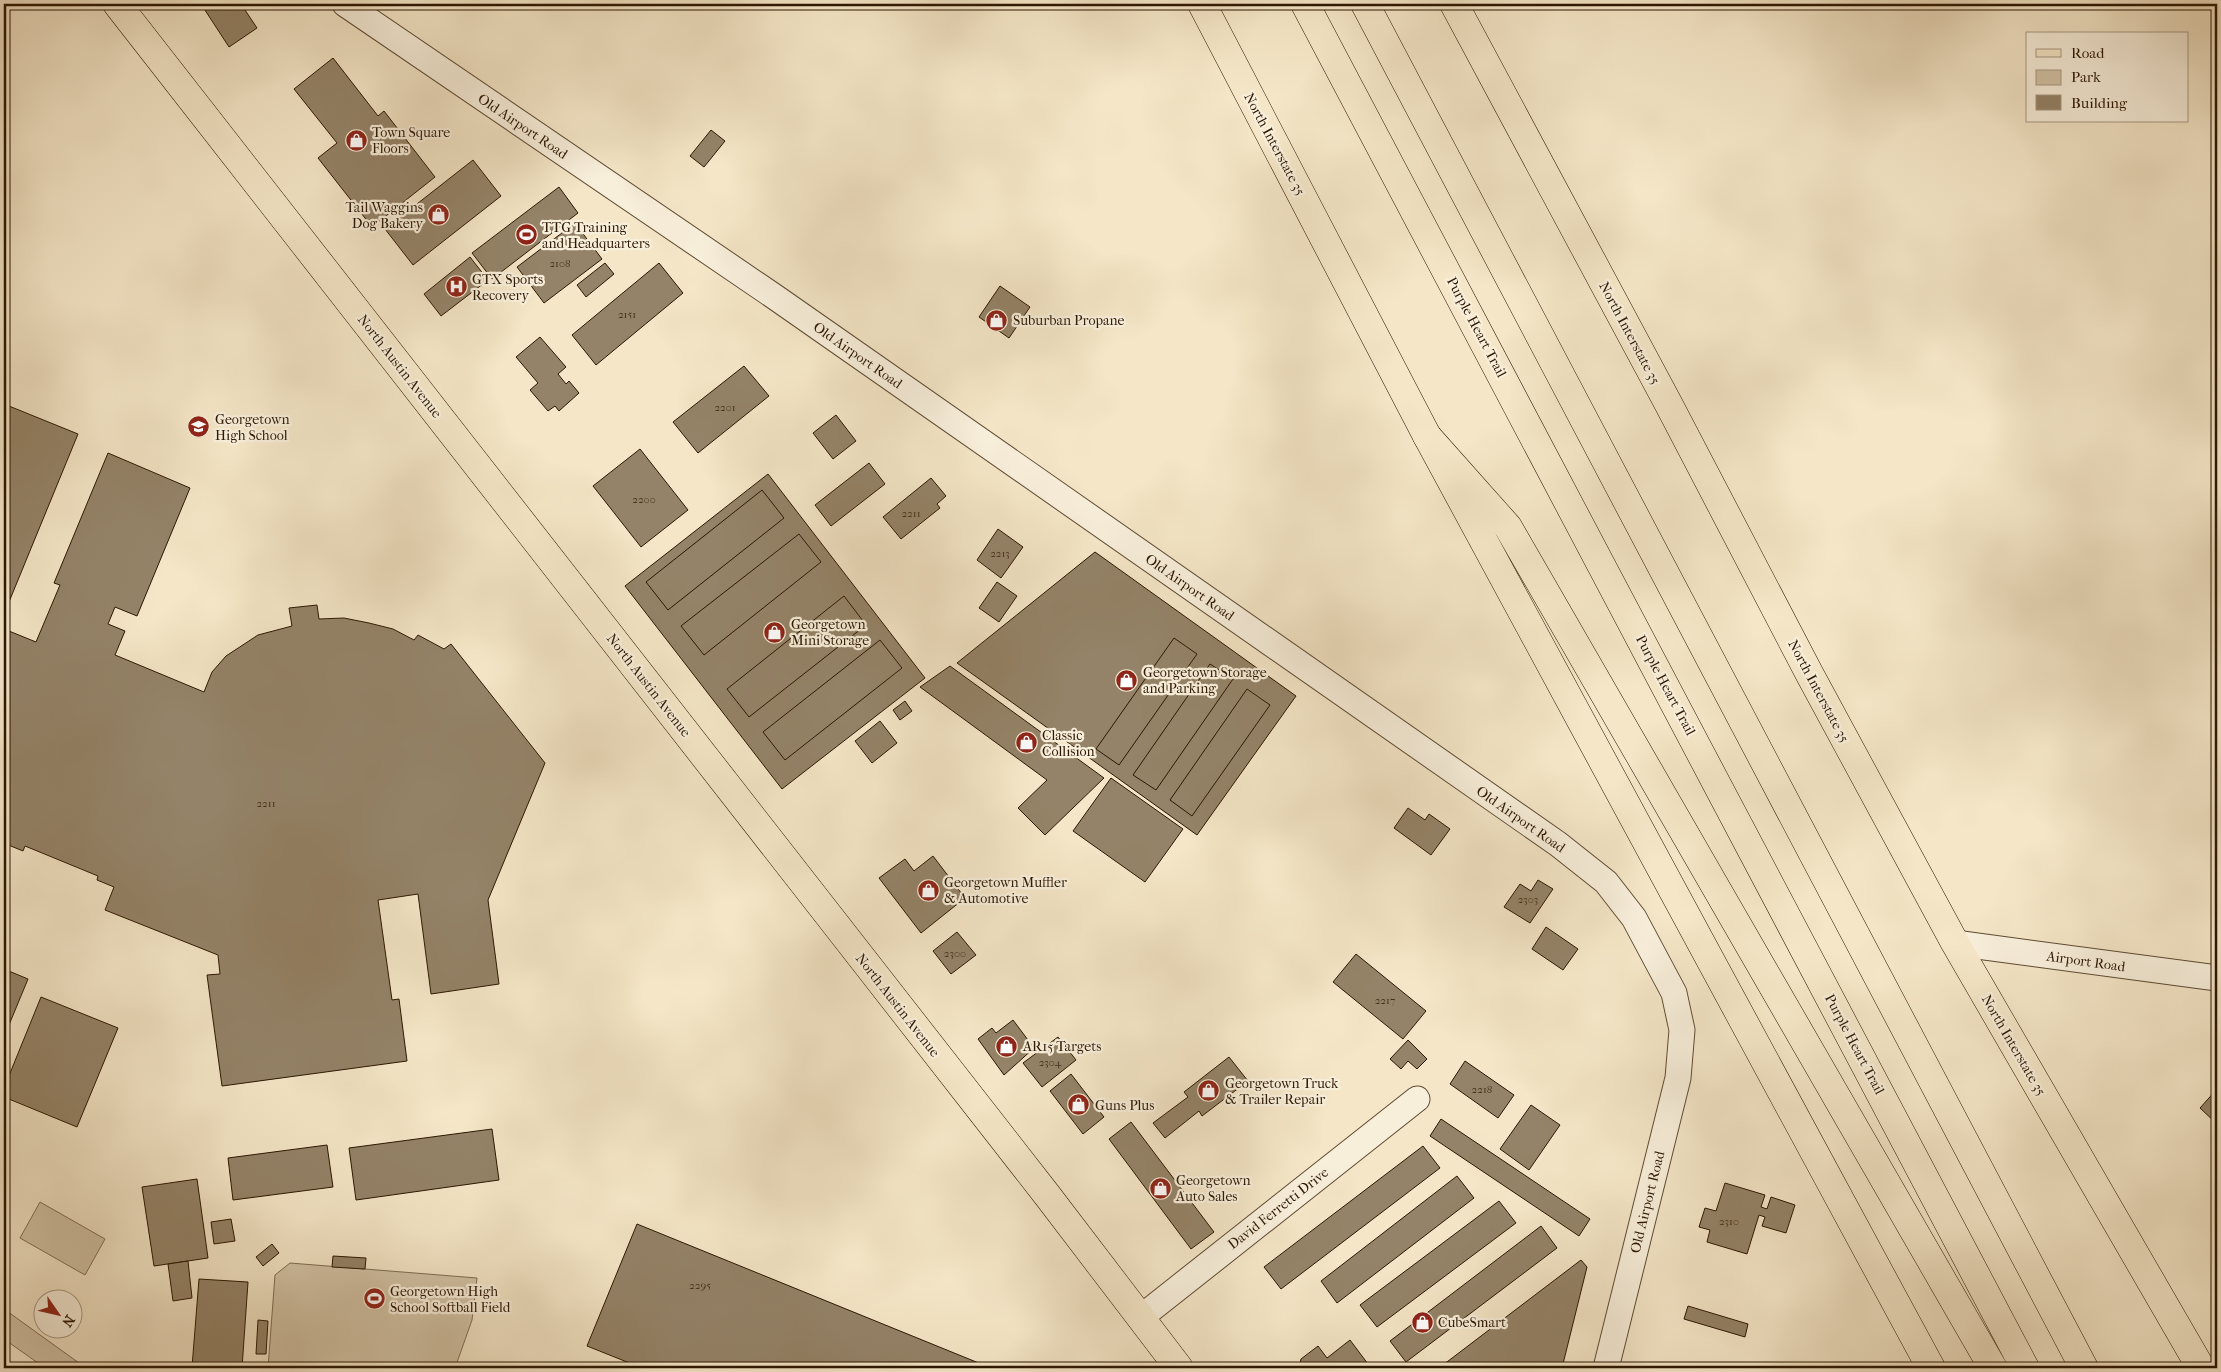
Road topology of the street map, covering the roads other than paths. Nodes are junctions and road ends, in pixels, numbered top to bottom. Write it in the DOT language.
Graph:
graph roads {
  1 [pos="117,4"];
  2 [pos="345,4"];
  3 [pos="1202,4"];
  4 [pos="1305,4"];
  5 [pos="1365,4"];
  6 [pos="1454,4"];
  7 [pos="1427,436"];
  8 [pos="1955,943"];
  9 [pos="2217,978"];
  10 [pos="1417,1099"];
  11 [pos="1140,1318"];
  12 [pos="1179,1368"];
  13 [pos="1606,1368"];
  14 [pos="1931,1368"];
  15 [pos="1993,1368"];
  16 [pos="2025,1368"];
  17 [pos="2084,1368"];
  18 [pos="2201,1368"];
  1 -- 11 [label="main road, North Austin Avenue"];
  2 -- 13 [label="street, Old Airport Road"];
  3 -- 7 [label="main road, North Interstate 35"];
  4 -- 16 [label="main road, Purple Heart Trail"];
  5 -- 17 [label="main road"];
  6 -- 8 [label="main road, North Interstate 35"];
  7 -- 14 [label="main road, North Interstate 35"];
  7 -- 15 [label="main road"];
  8 -- 9 [label="street, Airport Road"];
  8 -- 18 [label="main road, North Interstate 35"];
  10 -- 11 [label="street, David Ferretti Drive"];
  11 -- 12 [label="main road, North Austin Avenue"];
}
